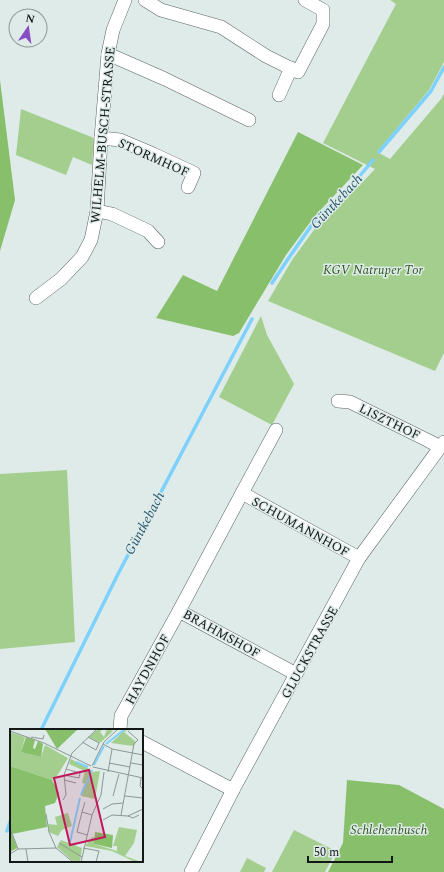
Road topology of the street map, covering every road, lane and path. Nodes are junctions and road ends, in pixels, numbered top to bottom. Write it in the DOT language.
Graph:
graph roads {
  1 [pos="125,0"];
  2 [pos="146,0"];
  3 [pos="305,0"];
  4 [pos="108,54"];
  5 [pos="291,68"];
  6 [pos="279,95"];
  7 [pos="249,120"];
  8 [pos="101,138"];
  9 [pos="188,187"];
  10 [pos="97,211"];
  11 [pos="158,242"];
  12 [pos="36,298"];
  13 [pos="338,401"];
  14 [pos="276,430"];
  15 [pos="442,445"];
  16 [pos="242,493"];
  17 [pos="359,558"];
  18 [pos="179,610"];
  19 [pos="296,674"];
  20 [pos="120,729"];
  21 [pos="143,743"];
  22 [pos="234,790"];
  23 [pos="191,872"];
  1 -- 4 [label="street, WILHELM-BUSCH-STRASSE"];
  2 -- 5 [label="street"];
  3 -- 5 [label="street"];
  4 -- 7 [label="street"];
  4 -- 8 [label="street, WILHELM-BUSCH-STRASSE"];
  5 -- 6 [label="street"];
  8 -- 9 [label="street, STORMHOF"];
  8 -- 10 [label="street, WILHELM-BUSCH-STRASSE"];
  10 -- 11 [label="street"];
  10 -- 12 [label="street, WILHELM-BUSCH-STRASSE"];
  13 -- 15 [label="street, LISZTHOF"];
  14 -- 16 [label="street, SCHUMANNHOF"];
  15 -- 17 [label="street, GLUCKSTRASSE"];
  16 -- 17 [label="street, SCHUMANNHOF"];
  16 -- 18 [label="street, BRAHMSHOF"];
  17 -- 19 [label="street, GLUCKSTRASSE"];
  18 -- 19 [label="street, BRAHMSHOF"];
  18 -- 20 [label="street, HAYDNHOF"];
  19 -- 22 [label="street, GLUCKSTRASSE"];
  21 -- 22 [label="street"];
  22 -- 23 [label="street, GLUCKSTRASSE"];
}
